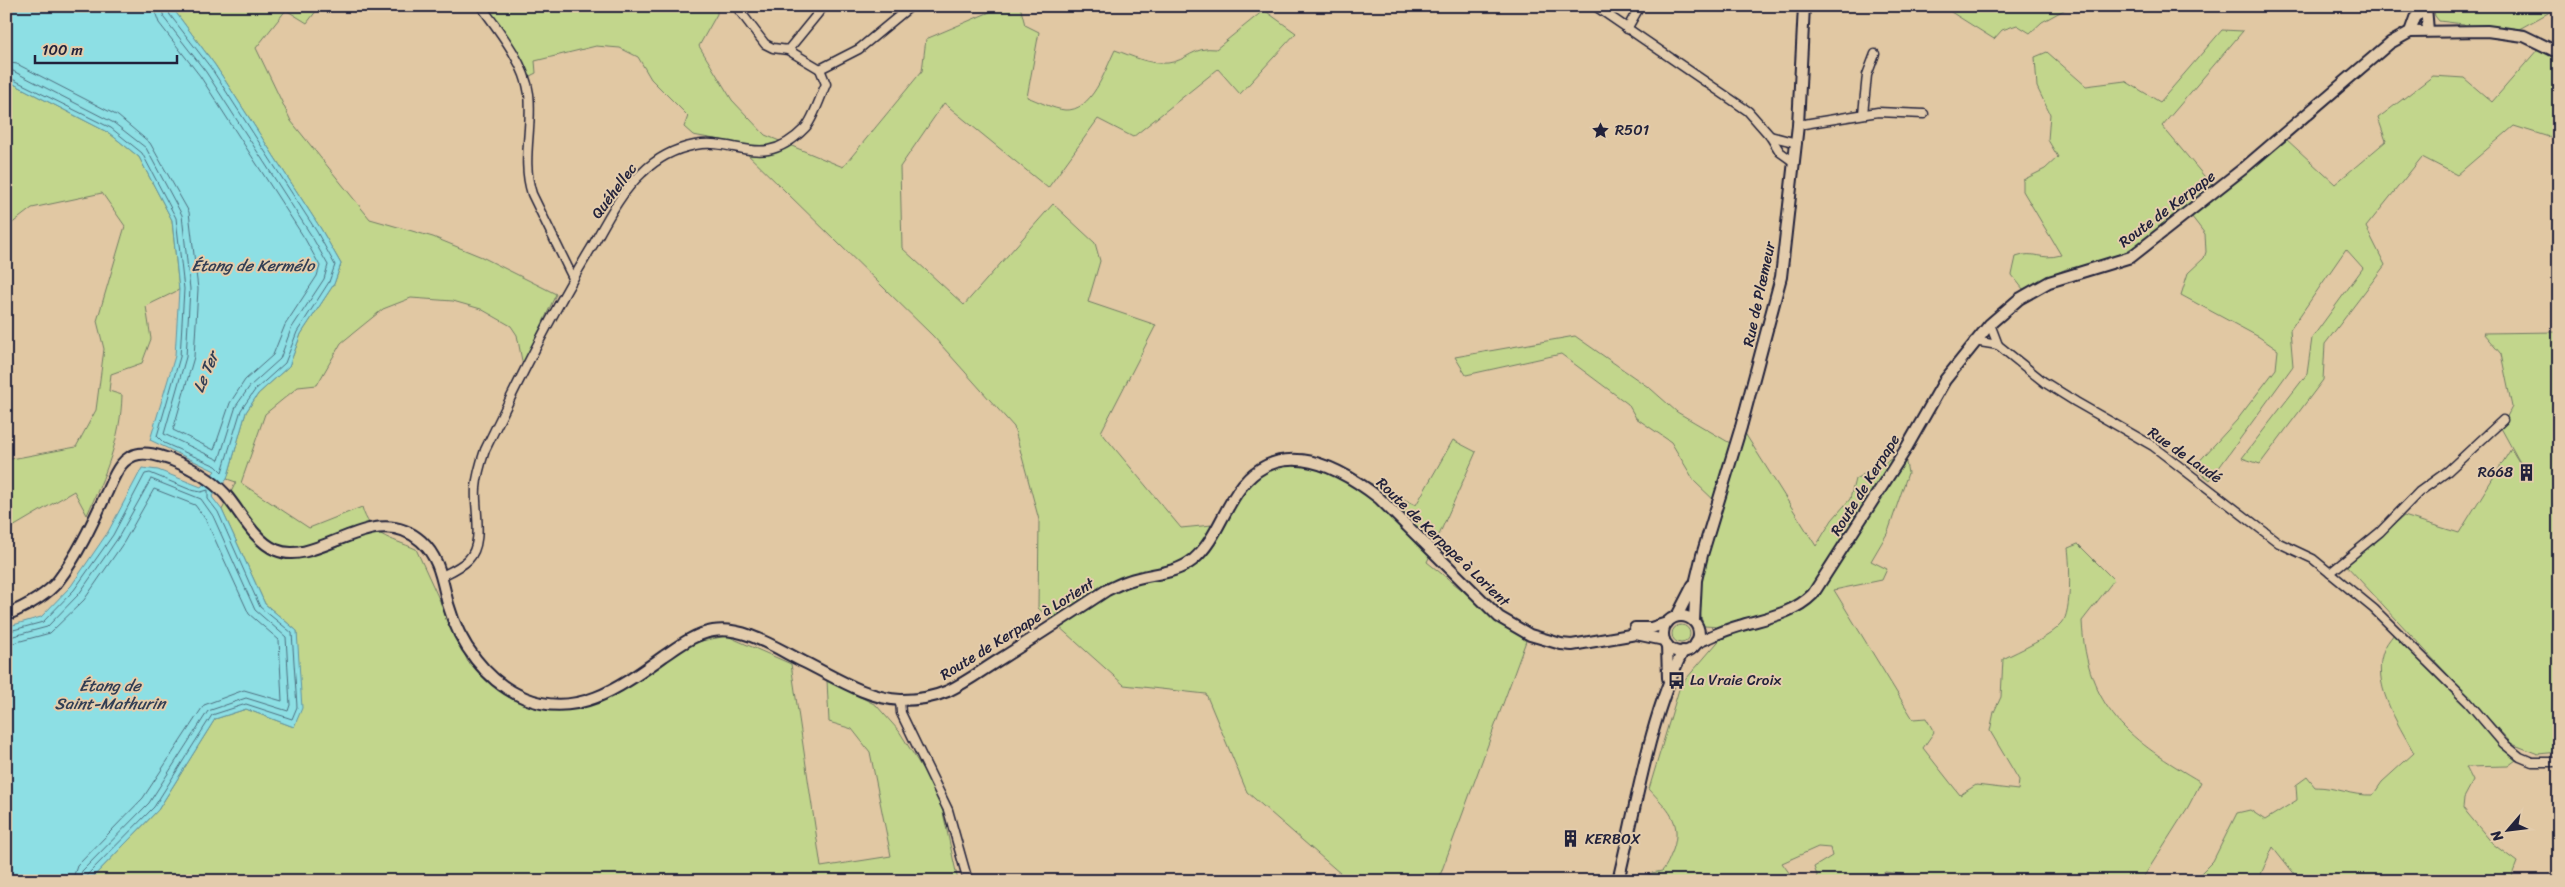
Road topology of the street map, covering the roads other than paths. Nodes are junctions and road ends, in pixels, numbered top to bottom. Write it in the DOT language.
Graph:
graph roads {
  1 [pos="481,6"];
  2 [pos="736,6"];
  3 [pos="824,6"];
  4 [pos="911,6"];
  5 [pos="1595,6"];
  6 [pos="1640,6"];
  7 [pos="1804,6"];
  8 [pos="2426,7"];
  9 [pos="1627,29"];
  10 [pos="2428,31"];
  11 [pos="2410,32"];
  12 [pos="788,50"];
  13 [pos="2559,53"];
  14 [pos="1875,54"];
  15 [pos="820,69"];
  16 [pos="1863,114"];
  17 [pos="1924,114"];
  18 [pos="1798,125"];
  19 [pos="1770,136"];
  20 [pos="1797,143"];
  21 [pos="1794,162"];
  22 [pos="573,278"];
  23 [pos="1990,324"];
  24 [pos="1974,341"];
  25 [pos="1998,345"];
  26 [pos="2503,420"];
  27 [pos="2330,573"];
  28 [pos="442,576"];
  29 [pos="1696,580"];
  30 [pos="6,615"];
  31 [pos="1676,616"];
  32 [pos="1667,623"];
  33 [pos="1695,624"];
  34 [pos="1726,630"];
  35 [pos="1543,638"];
  36 [pos="1666,643"];
  37 [pos="1696,643"];
  38 [pos="1683,651"];
  39 [pos="1668,681"];
  40 [pos="900,700"];
  41 [pos="2559,762"];
  42 [pos="968,881"];
  43 [pos="1618,881"];
  1 -- 22 [label="street"];
  2 -- 12 [label="street"];
  3 -- 12 [label="street"];
  4 -- 15 [label="street"];
  5 -- 9 [label="street"];
  6 -- 9 [label="street"];
  7 -- 18 [label="street, Rue de Plœmeur"];
  8 -- 10 [label="street"];
  8 -- 11 [label="street"];
  9 -- 19 [label="street"];
  10 -- 11 [label="street, Route de Kerpape"];
  10 -- 13 [label="street, Route de Kerpape"];
  11 -- 23 [label="street, Route de Kerpape"];
  12 -- 15 [label="street"];
  14 -- 16 [label="street"];
  15 -- 22 [label="street, Quéhellec"];
  16 -- 17 [label="street"];
  16 -- 18 [label="street"];
  18 -- 20 [label="street, Rue de Plœmeur"];
  19 -- 20 [label="street"];
  19 -- 21 [label="street"];
  20 -- 21 [label="street, Rue de Plœmeur"];
  21 -- 29 [label="street, Rue de Plœmeur"];
  22 -- 28 [label="street, Quéhellec"];
  23 -- 24 [label="street, Route de Kerpape"];
  23 -- 25 [label="street"];
  24 -- 25 [label="street, Rue de Laudé"];
  24 -- 34 [label="street, Route de Kerpape"];
  25 -- 27 [label="street, Rue de Laudé"];
  26 -- 27 [label="street"];
  27 -- 41 [label="street, Rue de Laudé"];
  28 -- 30 [label="street, Route de Kerpape à Lorient"];
  28 -- 40 [label="street, Route de Kerpape à Lorient"];
  29 -- 31 [label="street, Rue de Plœmeur"];
  29 -- 33 [label="street, Rue de Plœmeur"];
  31 -- 32 [label="street"];
  31 -- 33 [label="street"];
  32 -- 35 [label="street, Route de Kerpape à Lorient"];
  32 -- 36 [label="street"];
  33 -- 34 [label="street, Route de Kerpape"];
  33 -- 37 [label="street"];
  34 -- 37 [label="street, Route de Kerpape"];
  35 -- 36 [label="street, Route de Kerpape à Lorient"];
  35 -- 40 [label="street, Route de Kerpape à Lorient"];
  36 -- 38 [label="street"];
  36 -- 39 [label="street"];
  37 -- 38 [label="street"];
  38 -- 39 [label="street"];
  39 -- 43 [label="street"];
  40 -- 42 [label="street"];
}
